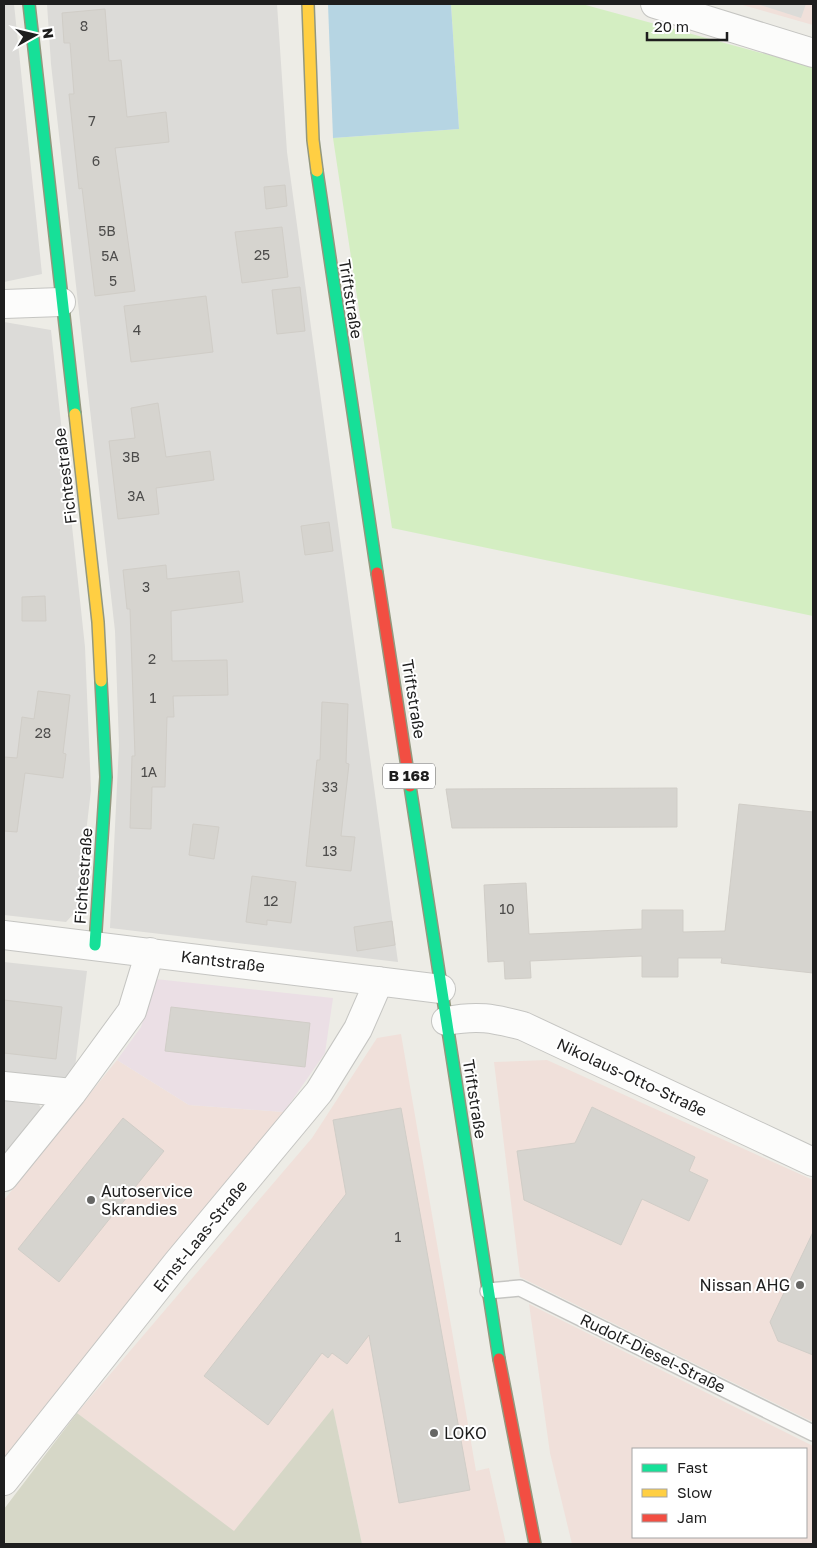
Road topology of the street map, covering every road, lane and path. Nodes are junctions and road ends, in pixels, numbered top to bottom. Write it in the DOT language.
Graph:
graph roads {
  1 [pos="29,4"];
  2 [pos="308,4"];
  3 [pos="655,4"];
  4 [pos="692,9"];
  5 [pos="813,52"];
  6 [pos="61,302"];
  7 [pos="4,304"];
  8 [pos="4,935"];
  9 [pos="95,945"];
  10 [pos="150,952"];
  11 [pos="379,981"];
  12 [pos="441,989"];
  13 [pos="446,1021"];
  14 [pos="4,1086"];
  15 [pos="72,1093"];
  16 [pos="813,1162"];
  17 [pos="4,1177"];
  18 [pos="488,1291"];
  19 [pos="813,1432"];
  20 [pos="4,1481"];
  21 [pos="535,1544"];
  1 -- 6 [label="main road, Fichtestraße"];
  2 -- 12 [label="main road, Triftstraße / B 168"];
  3 -- 4 [label="street"];
  4 -- 5 [label="street"];
  6 -- 7 [label="street"];
  6 -- 9 [label="main road, Fichtestraße"];
  8 -- 9 [label="street, Kantstraße"];
  9 -- 10 [label="street, Kantstraße"];
  10 -- 11 [label="street, Kantstraße"];
  10 -- 15 [label="street"];
  11 -- 12 [label="street, Kantstraße"];
  11 -- 20 [label="street, Ernst-Laas-Straße"];
  12 -- 13 [label="main road, Triftstraße / B 168"];
  13 -- 16 [label="street, Nikolaus-Otto-Straße"];
  13 -- 18 [label="main road, Triftstraße / B 168"];
  14 -- 15 [label="street"];
  15 -- 17 [label="street"];
  18 -- 19 [label="lane, Rudolf-Diesel-Straße"];
  18 -- 21 [label="main road, Triftstraße / B 168"];
}
